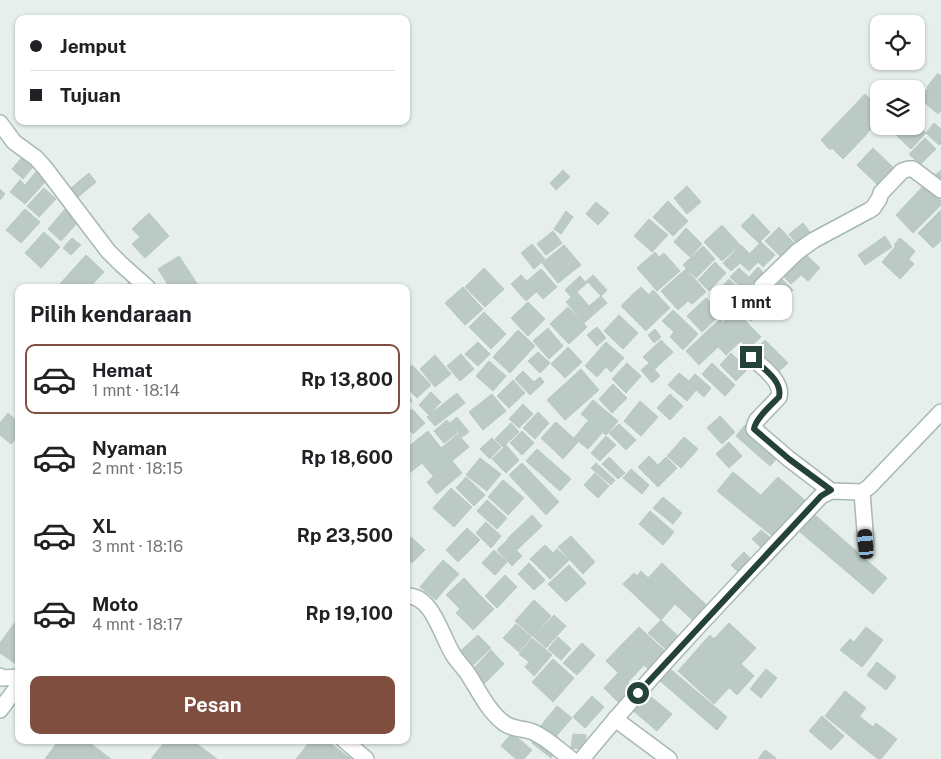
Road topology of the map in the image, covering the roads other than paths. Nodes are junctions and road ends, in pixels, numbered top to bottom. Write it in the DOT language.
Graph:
graph roads {
  1 [pos="0,124"];
  2 [pos="941,190"];
  3 [pos="144,284"];
  4 [pos="762,286"];
  5 [pos="751,357"];
  6 [pos="941,412"];
  7 [pos="831,490"];
  8 [pos="862,492"];
  9 [pos="866,544"];
  10 [pos="410,596"];
  11 [pos="0,676"];
  12 [pos="15,683"];
  13 [pos="15,687"];
  14 [pos="0,710"];
  15 [pos="615,719"];
  16 [pos="349,744"];
  17 [pos="366,759"];
  18 [pos="571,759"];
  19 [pos="582,759"];
  20 [pos="669,759"];
  1 -- 3 [label="street"];
  2 -- 4 [label="street"];
  5 -- 7 [label="street"];
  6 -- 8 [label="street"];
  7 -- 8 [label="street"];
  7 -- 15 [label="street"];
  8 -- 9 [label="street"];
  10 -- 18 [label="street"];
  11 -- 12 [label="street"];
  13 -- 14 [label="street"];
  15 -- 19 [label="street"];
  15 -- 20 [label="street"];
  16 -- 17 [label="street"];
}
